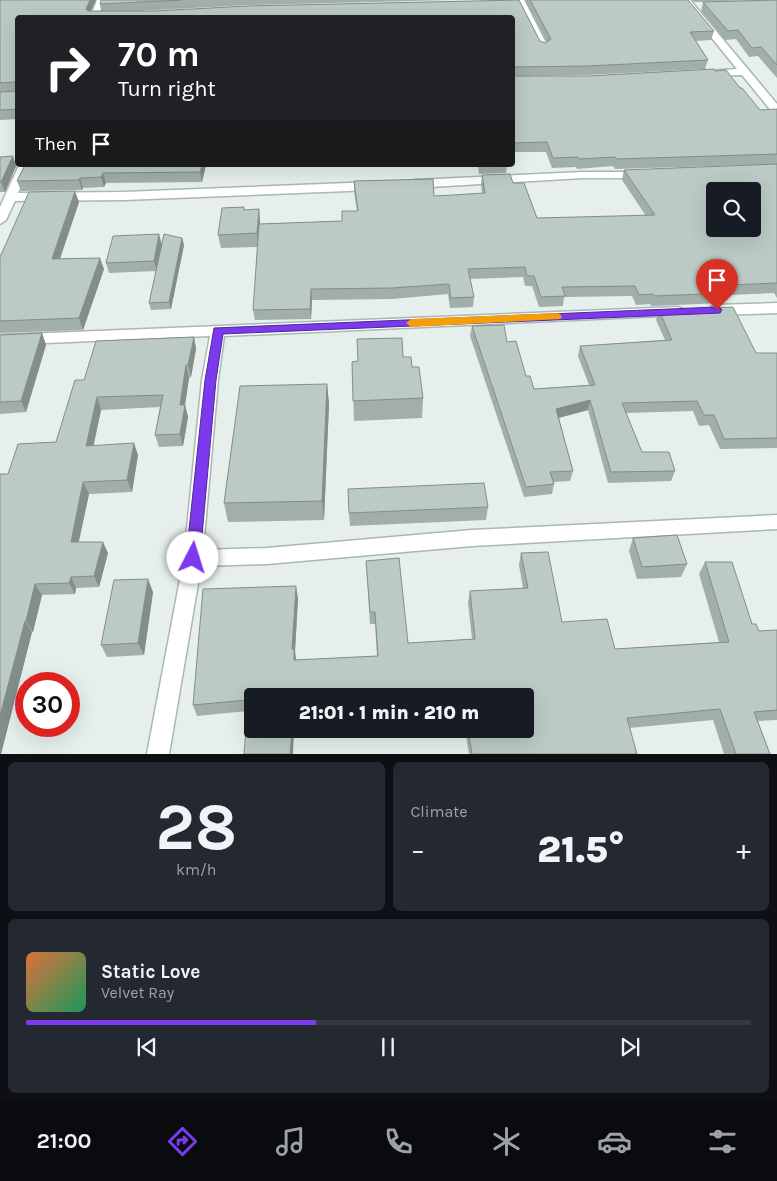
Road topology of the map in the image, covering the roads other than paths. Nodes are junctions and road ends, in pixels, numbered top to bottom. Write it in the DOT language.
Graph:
graph roads {
  1 [pos="101,0"];
  2 [pos="519,3"];
  3 [pos="692,5"];
  4 [pos="96,15"];
  5 [pos="544,47"];
  6 [pos="745,72"];
  7 [pos="696,75"];
  8 [pos="777,111"];
  9 [pos="24,167"];
  10 [pos="651,175"];
  11 [pos="10,197"];
  12 [pos="1,214"];
  13 [pos="777,308"];
  14 [pos="707,311"];
  15 [pos="687,312"];
  16 [pos="218,331"];
  17 [pos="0,340"];
  18 [pos="777,522"];
  19 [pos="193,558"];
  20 [pos="158,754"];
  1 -- 4 [label="street"];
  2 -- 5 [label="street"];
  3 -- 6 [label="street"];
  6 -- 7 [label="street"];
  6 -- 8 [label="street"];
  9 -- 11 [label="street"];
  10 -- 11 [label="street"];
  11 -- 12 [label="street"];
  13 -- 14 [label="street"];
  15 -- 16 [label="street"];
  16 -- 17 [label="street"];
  16 -- 19 [label="street"];
  18 -- 19 [label="street"];
  19 -- 20 [label="street"];
}
